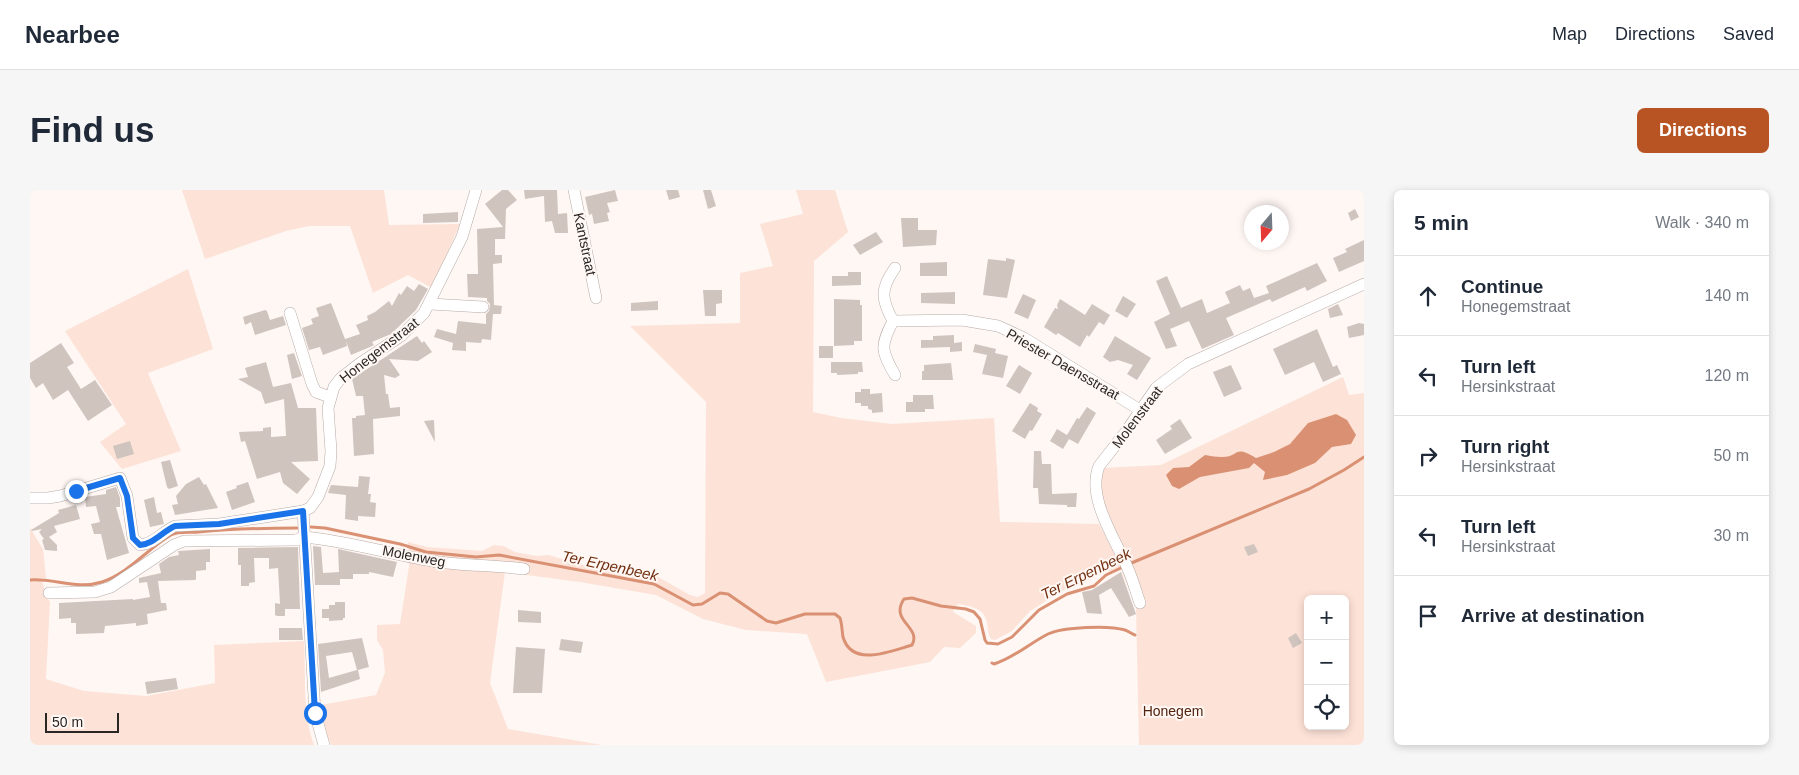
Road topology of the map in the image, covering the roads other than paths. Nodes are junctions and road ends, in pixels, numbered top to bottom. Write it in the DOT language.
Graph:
graph roads {
  1 [pos="476,190"];
  2 [pos="574,190"];
  3 [pos="894,268"];
  4 [pos="1364,284"];
  5 [pos="596,298"];
  6 [pos="430,304"];
  7 [pos="483,307"];
  8 [pos="290,313"];
  9 [pos="893,321"];
  10 [pos="895,376"];
  11 [pos="330,397"];
  12 [pos="1140,410"];
  13 [pos="30,498"];
  14 [pos="303,511"];
  15 [pos="304,537"];
  16 [pos="524,569"];
  17 [pos="49,593"];
  18 [pos="1140,603"];
  19 [pos="324,745"];
  1 -- 6 [label="street, Honegemstraat"];
  2 -- 5 [label="street, Kantstraat"];
  3 -- 9 [label="street"];
  4 -- 12 [label="street, Molenstraat"];
  6 -- 7 [label="street"];
  6 -- 11 [label="street, Honegemstraat"];
  8 -- 11 [label="street"];
  9 -- 10 [label="street"];
  9 -- 12 [label="street, Priester Daensstraat"];
  11 -- 14 [label="street, Honegemstraat"];
  12 -- 18 [label="street, Molenstraat"];
  13 -- 14 [label="street"];
  14 -- 15 [label="street"];
  15 -- 16 [label="street, Molenweg"];
  15 -- 17 [label="street, Molenweg"];
  15 -- 19 [label="street"];
}
